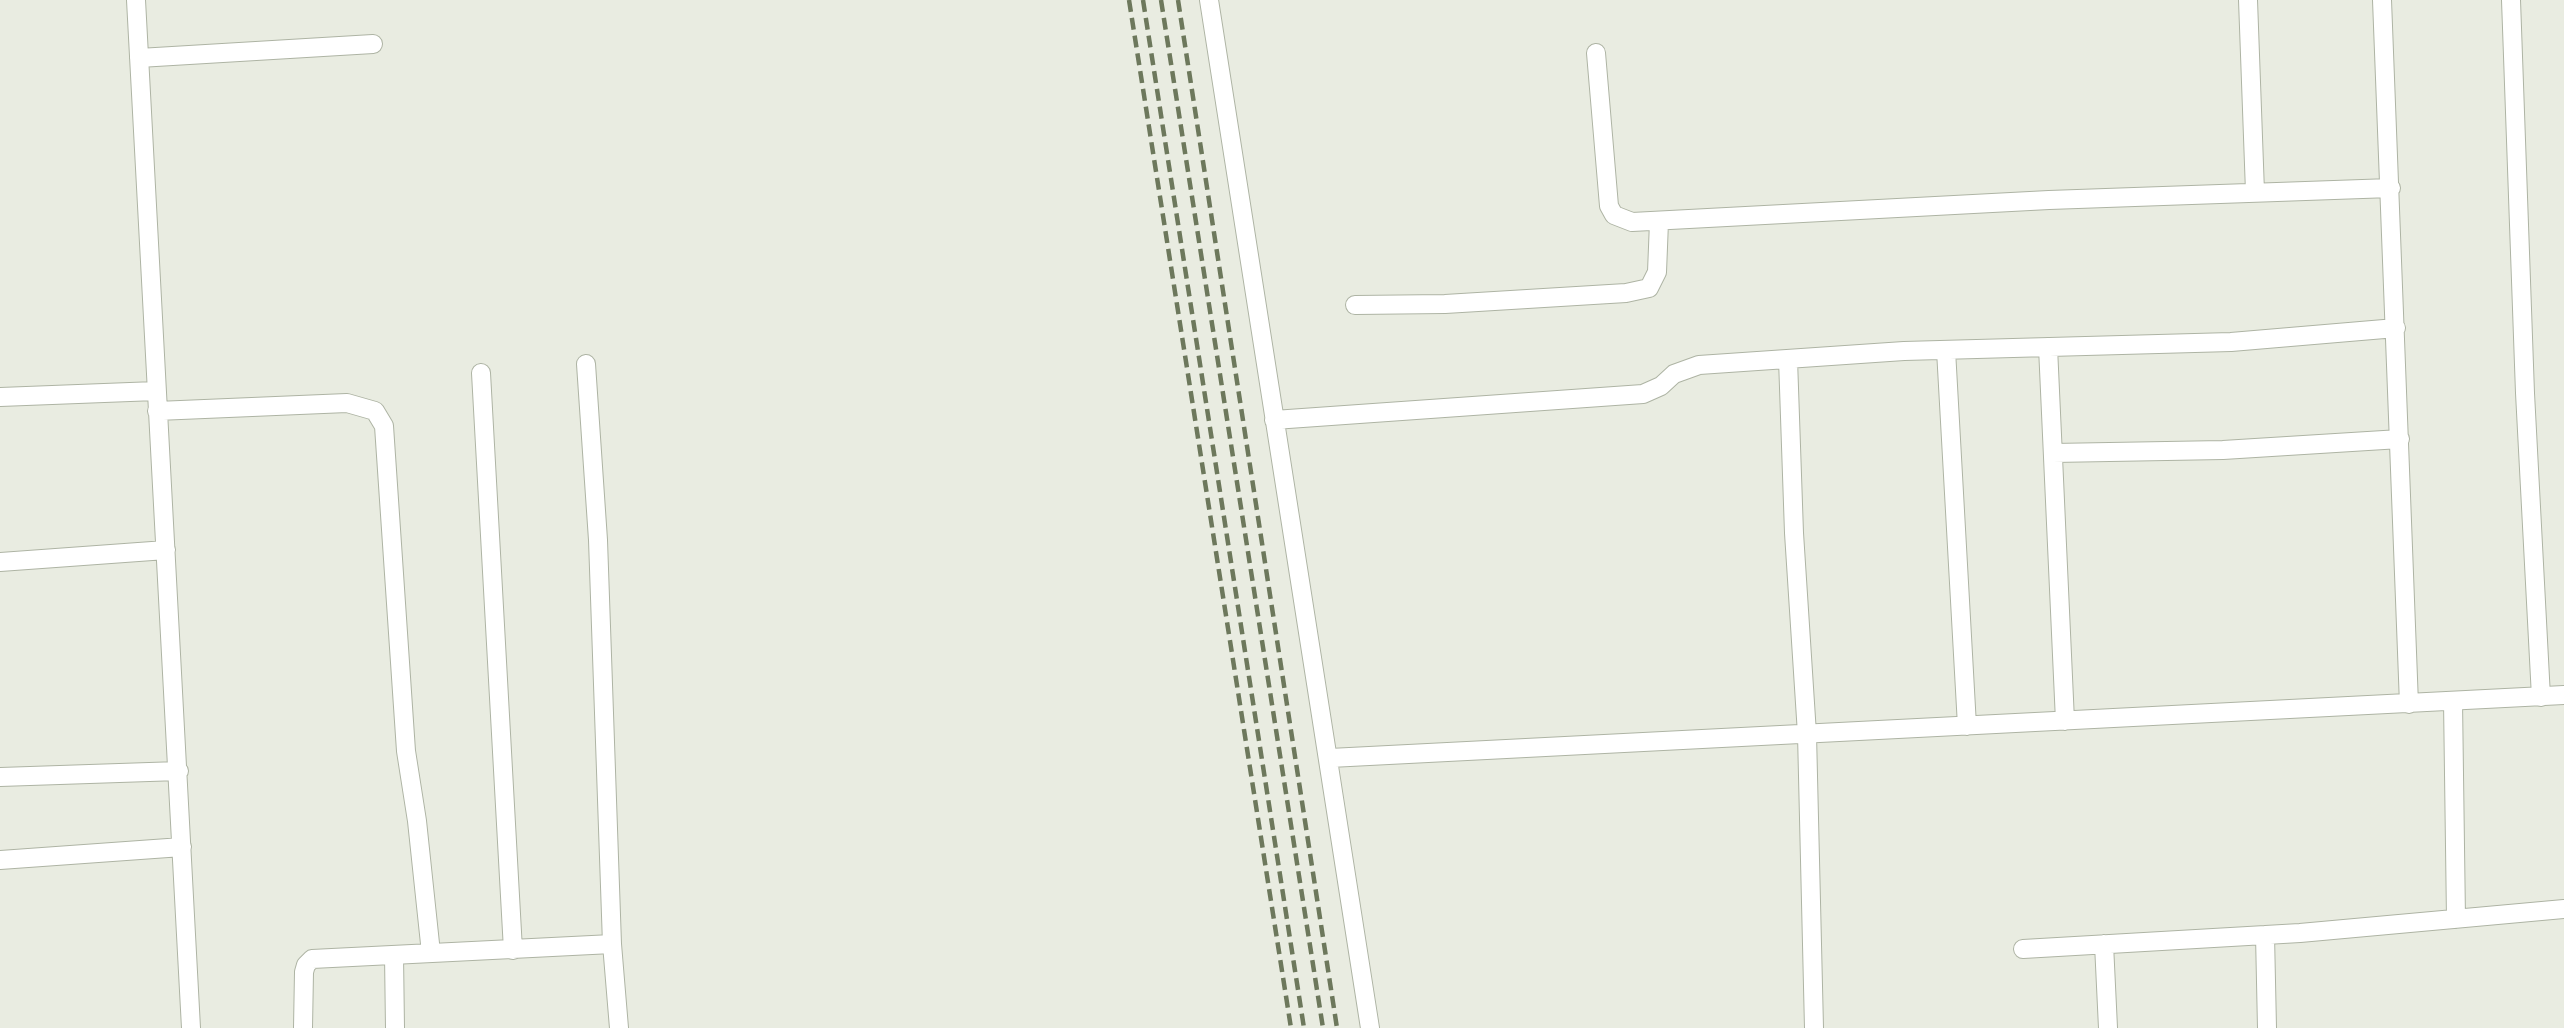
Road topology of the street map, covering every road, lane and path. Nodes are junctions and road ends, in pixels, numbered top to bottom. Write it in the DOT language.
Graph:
graph roads {
  1 [pos="136,0"];
  2 [pos="1209,0"];
  3 [pos="2248,0"];
  4 [pos="2382,0"];
  5 [pos="2511,0"];
  6 [pos="373,44"];
  7 [pos="1596,53"];
  8 [pos="139,58"];
  9 [pos="2391,188"];
  10 [pos="2255,192"];
  11 [pos="1659,222"];
  12 [pos="1355,305"];
  13 [pos="2396,328"];
  14 [pos="2048,347"];
  15 [pos="1946,350"];
  16 [pos="1788,359"];
  17 [pos="586,364"];
  18 [pos="481,373"];
  19 [pos="156,391"];
  20 [pos="0,397"];
  21 [pos="157,411"];
  22 [pos="1274,420"];
  23 [pos="2400,439"];
  24 [pos="2053,453"];
  25 [pos="166,550"];
  26 [pos="0,562"];
  27 [pos="2564,695"];
  28 [pos="2541,697"];
  29 [pos="2453,701"];
  30 [pos="2409,704"];
  31 [pos="2065,721"];
  32 [pos="1967,726"];
  33 [pos="1807,734"];
  34 [pos="1330,758"];
  35 [pos="179,771"];
  36 [pos="0,777"];
  37 [pos="182,847"];
  38 [pos="0,860"];
  39 [pos="2564,909"];
  40 [pos="2456,919"];
  41 [pos="2265,935"];
  42 [pos="612,944"];
  43 [pos="2104,944"];
  44 [pos="2023,949"];
  45 [pos="513,950"];
  46 [pos="431,953"];
  47 [pos="394,955"];
  48 [pos="191,1028"];
  49 [pos="303,1028"];
  50 [pos="395,1028"];
  51 [pos="619,1028"];
  52 [pos="1370,1028"];
  53 [pos="1814,1028"];
  54 [pos="2108,1028"];
  55 [pos="2268,1028"];
  1 -- 8 [label="street"];
  2 -- 22 [label="street"];
  3 -- 10 [label="street"];
  4 -- 9 [label="street"];
  5 -- 28 [label="street"];
  6 -- 8 [label="street"];
  7 -- 11 [label="street"];
  8 -- 19 [label="street"];
  9 -- 10 [label="street"];
  9 -- 13 [label="street"];
  10 -- 11 [label="street"];
  11 -- 12 [label="street"];
  13 -- 14 [label="street"];
  13 -- 23 [label="street"];
  14 -- 15 [label="street"];
  14 -- 24 [label="street"];
  15 -- 16 [label="street"];
  15 -- 32 [label="street"];
  16 -- 22 [label="street"];
  16 -- 33 [label="street"];
  17 -- 42 [label="street"];
  18 -- 45 [label="street"];
  19 -- 20 [label="street"];
  19 -- 21 [label="street"];
  21 -- 25 [label="street"];
  21 -- 46 [label="street"];
  22 -- 34 [label="street"];
  23 -- 24 [label="street"];
  23 -- 30 [label="street"];
  24 -- 31 [label="street"];
  25 -- 26 [label="street"];
  25 -- 35 [label="street"];
  27 -- 28 [label="street"];
  28 -- 29 [label="street"];
  29 -- 30 [label="street"];
  29 -- 40 [label="street"];
  30 -- 31 [label="street"];
  31 -- 32 [label="street"];
  32 -- 33 [label="street"];
  33 -- 34 [label="street"];
  33 -- 53 [label="street"];
  34 -- 52 [label="street"];
  35 -- 36 [label="street"];
  35 -- 37 [label="street"];
  37 -- 38 [label="street"];
  37 -- 48 [label="street"];
  39 -- 40 [label="street"];
  40 -- 41 [label="street"];
  41 -- 43 [label="street"];
  41 -- 55 [label="street"];
  42 -- 45 [label="street"];
  42 -- 51 [label="street"];
  43 -- 44 [label="street"];
  43 -- 54 [label="street"];
  45 -- 46 [label="street"];
  46 -- 47 [label="street"];
  47 -- 49 [label="street"];
  47 -- 50 [label="street"];
}
